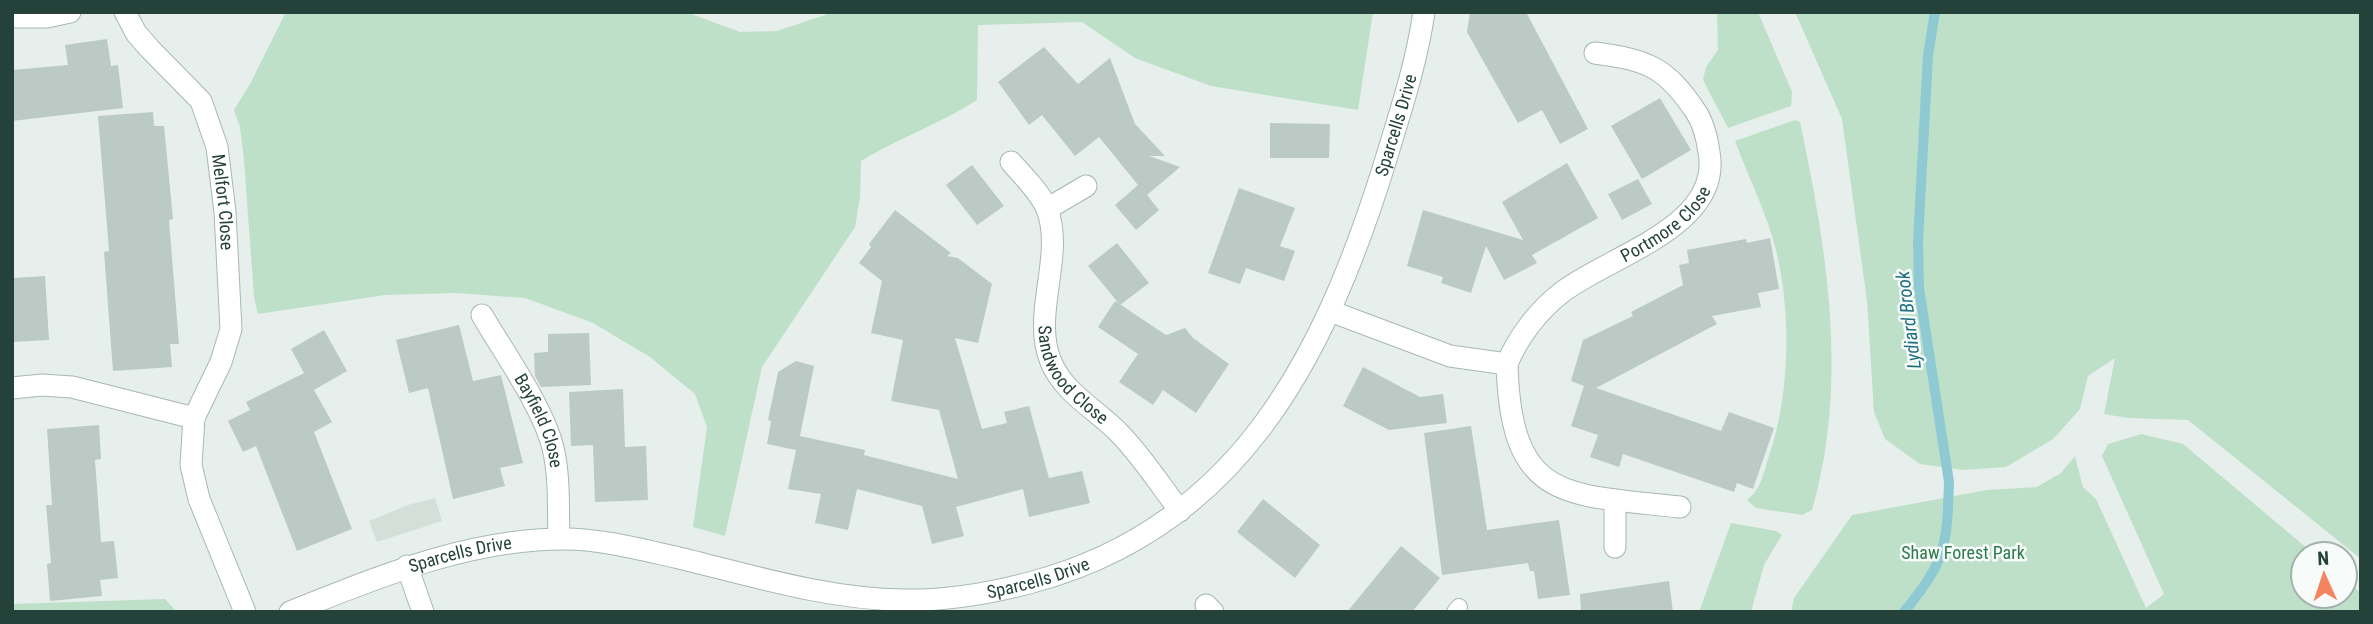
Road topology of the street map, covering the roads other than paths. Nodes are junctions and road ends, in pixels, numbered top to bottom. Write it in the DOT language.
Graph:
graph roads {
  1 [pos="70,12"];
  2 [pos="125,12"];
  3 [pos="1424,12"];
  4 [pos="12,17"];
  5 [pos="1595,53"];
  6 [pos="1011,162"];
  7 [pos="1086,186"];
  8 [pos="1047,209"];
  9 [pos="1330,312"];
  10 [pos="482,315"];
  11 [pos="1507,364"];
  12 [pos="12,388"];
  13 [pos="194,418"];
  14 [pos="1615,500"];
  15 [pos="1680,507"];
  16 [pos="1180,511"];
  17 [pos="559,539"];
  18 [pos="1615,547"];
  19 [pos="407,566"];
  20 [pos="925,606"];
  21 [pos="245,612"];
  22 [pos="290,612"];
  23 [pos="424,612"];
  1 -- 4 [label="street"];
  2 -- 13 [label="street, Melfort Close"];
  3 -- 9 [label="street, Sparcells Drive"];
  5 -- 11 [label="street, Portmore Close"];
  6 -- 8 [label="street"];
  7 -- 8 [label="street"];
  8 -- 16 [label="street, Sandwood Close"];
  9 -- 11 [label="street"];
  9 -- 16 [label="street, Sparcells Drive"];
  10 -- 17 [label="street, Bayfield Close"];
  11 -- 14 [label="street"];
  12 -- 13 [label="street"];
  13 -- 21 [label="street, Melfort Close"];
  14 -- 15 [label="street"];
  14 -- 18 [label="street"];
  16 -- 20 [label="street, Sparcells Drive"];
  17 -- 19 [label="street, Sparcells Drive"];
  17 -- 20 [label="street, Sparcells Drive"];
  19 -- 22 [label="street, Sparcells Drive"];
  19 -- 23 [label="street"];
}
